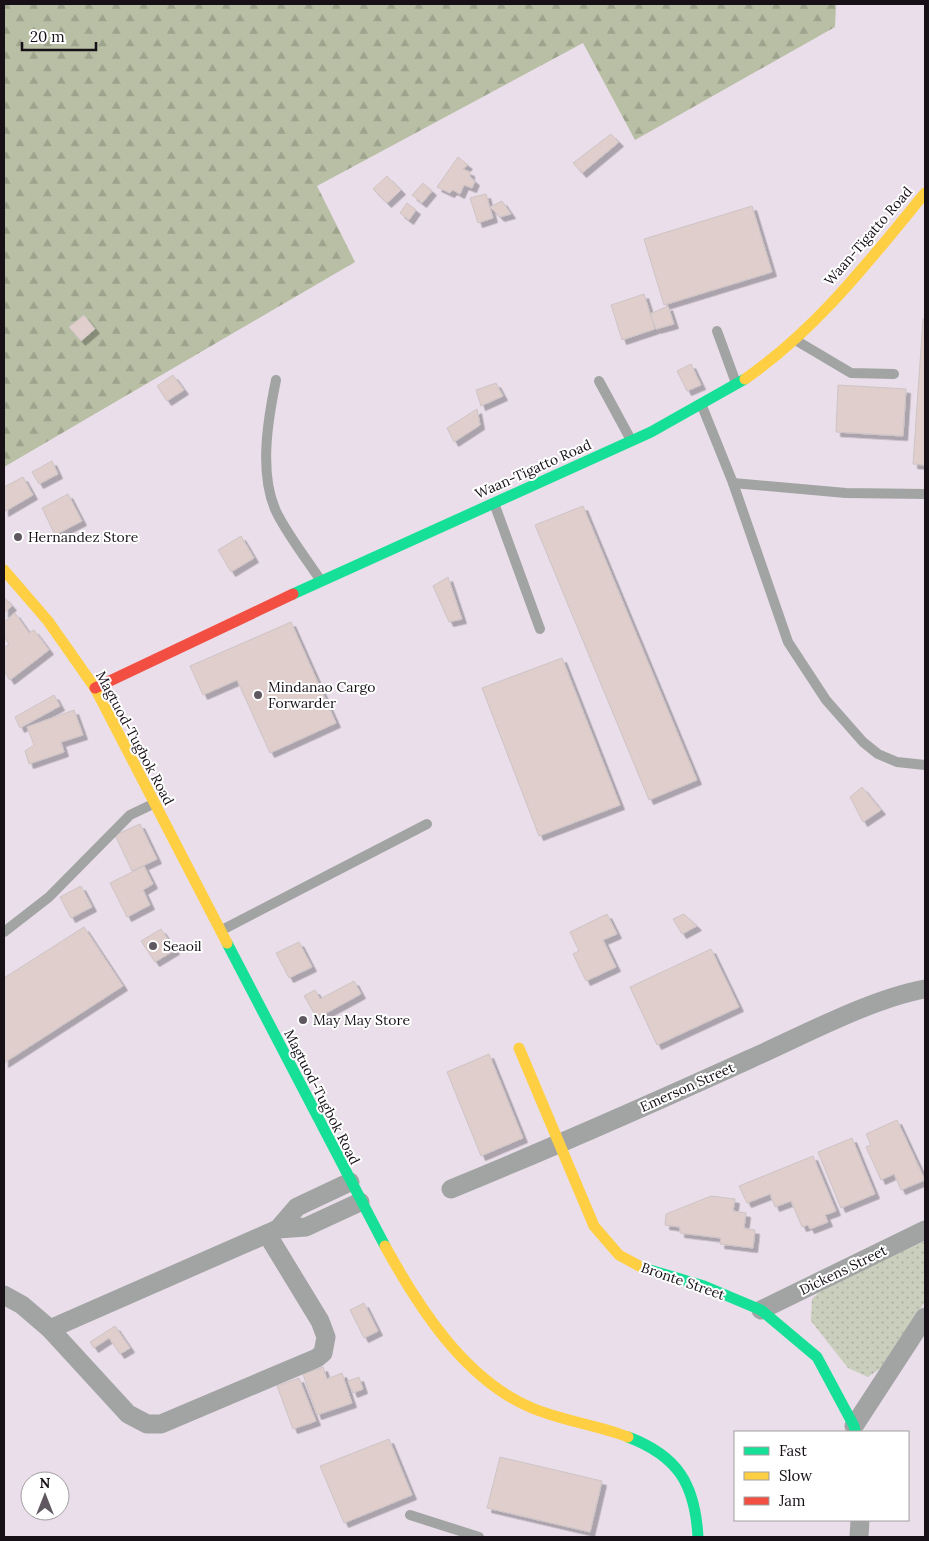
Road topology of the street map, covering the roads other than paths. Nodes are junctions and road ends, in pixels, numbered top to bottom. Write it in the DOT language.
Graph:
graph roads {
  1 [pos="925,193"];
  2 [pos="718,331"];
  3 [pos="794,339"];
  4 [pos="894,374"];
  5 [pos="276,380"];
  6 [pos="599,381"];
  7 [pos="736,383"];
  8 [pos="702,406"];
  9 [pos="631,441"];
  10 [pos="732,483"];
  11 [pos="925,494"];
  12 [pos="494,503"];
  13 [pos="4,570"];
  14 [pos="321,582"];
  15 [pos="540,629"];
  16 [pos="95,688"];
  17 [pos="925,765"];
  18 [pos="153,804"];
  19 [pos="428,824"];
  20 [pos="221,930"];
  21 [pos="4,932"];
  22 [pos="925,989"];
  23 [pos="519,1048"];
  24 [pos="558,1145"];
  25 [pos="350,1182"];
  26 [pos="451,1189"];
  27 [pos="360,1202"];
  28 [pos="925,1230"];
  29 [pos="273,1231"];
  30 [pos="4,1295"];
  31 [pos="761,1310"];
  32 [pos="925,1317"];
  33 [pos="50,1329"];
  34 [pos="854,1429"];
  35 [pos="410,1515"];
  36 [pos="860,1521"];
  37 [pos="479,1537"];
  38 [pos="698,1537"];
  39 [pos="859,1537"];
  1 -- 3 [label="street, Waan-Tigatto Road"];
  2 -- 7 [label="lane"];
  3 -- 4 [label="lane"];
  3 -- 7 [label="street, Waan-Tigatto Road"];
  5 -- 14 [label="lane"];
  6 -- 9 [label="lane"];
  7 -- 8 [label="street, Waan-Tigatto Road"];
  8 -- 9 [label="street, Waan-Tigatto Road"];
  8 -- 10 [label="lane"];
  9 -- 12 [label="street, Waan-Tigatto Road"];
  10 -- 11 [label="lane"];
  10 -- 17 [label="lane"];
  12 -- 14 [label="street, Waan-Tigatto Road"];
  12 -- 15 [label="lane"];
  13 -- 16 [label="street, Magtuod-Tugbok Road"];
  14 -- 16 [label="street, Waan-Tigatto Road"];
  16 -- 18 [label="street, Magtuod-Tugbok Road"];
  18 -- 20 [label="street, Magtuod-Tugbok Road"];
  18 -- 21 [label="lane"];
  19 -- 20 [label="lane"];
  20 -- 25 [label="street, Magtuod-Tugbok Road"];
  22 -- 24 [label="street, Emerson Street"];
  23 -- 24 [label="street, Bronte Street"];
  24 -- 26 [label="street, Emerson Street"];
  24 -- 31 [label="street, Bronte Street"];
  25 -- 27 [label="street, Magtuod-Tugbok Road"];
  25 -- 29 [label="street"];
  27 -- 29 [label="street"];
  27 -- 38 [label="street, Magtuod-Tugbok Road"];
  28 -- 31 [label="street, Dickens Street"];
  29 -- 33 [label="street"];
  29 -- 33 [label="street"];
  30 -- 33 [label="street"];
  31 -- 34 [label="street, Bronte Street"];
  32 -- 34 [label="street"];
  35 -- 37 [label="lane"];
  36 -- 39 [label="street"];
}
